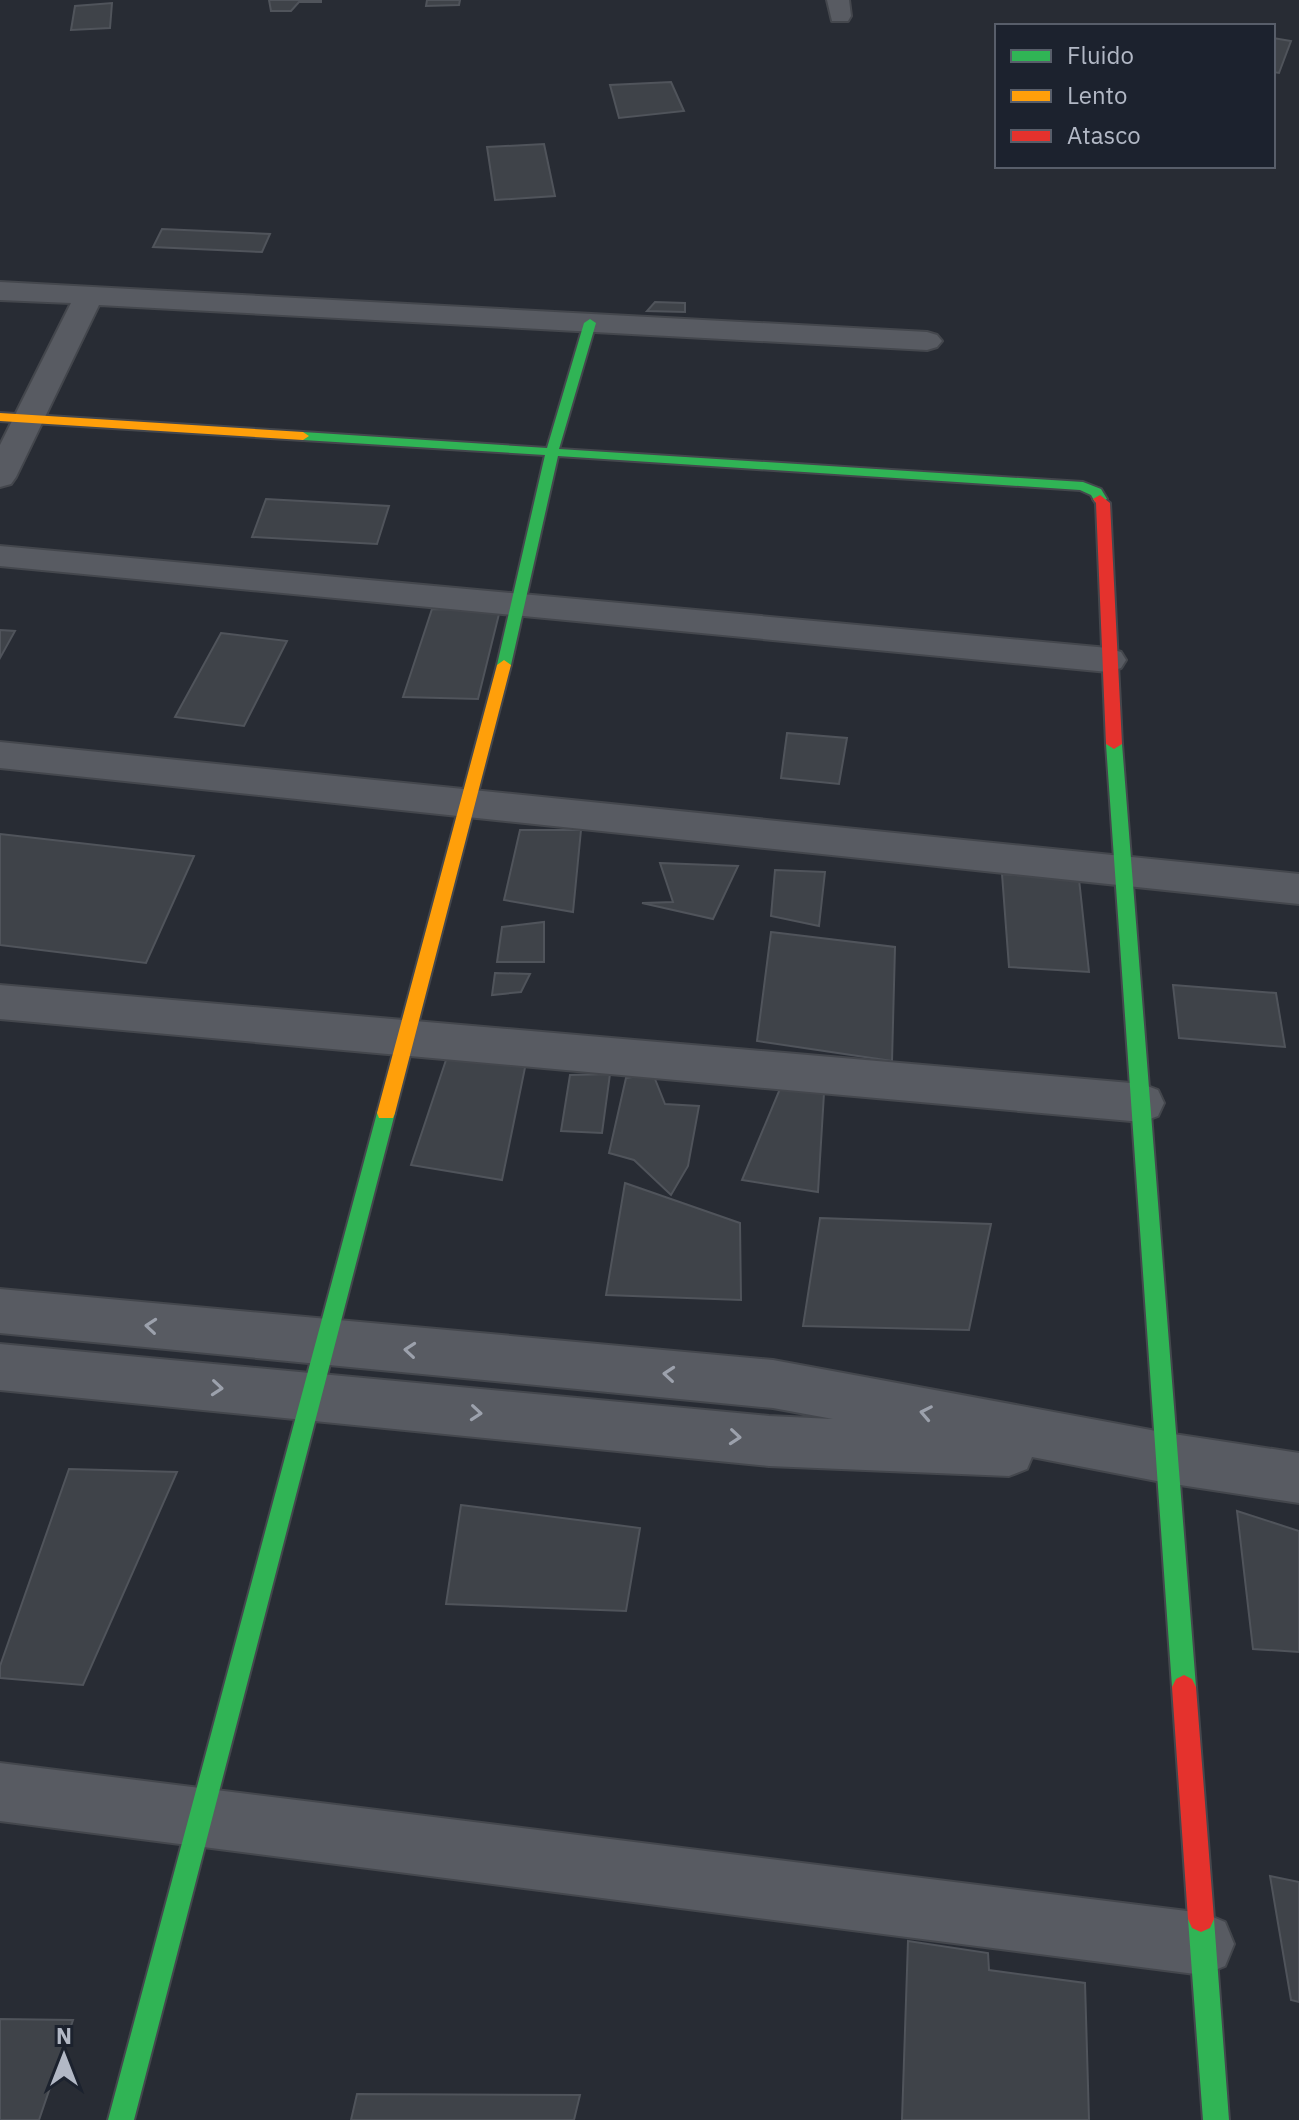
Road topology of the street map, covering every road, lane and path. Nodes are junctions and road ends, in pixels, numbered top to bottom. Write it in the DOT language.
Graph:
graph roads {
  1 [pos="0,291"];
  2 [pos="89,296"];
  3 [pos="590,323"];
  4 [pos="927,341"];
  5 [pos="13,418"];
  6 [pos="552,452"];
  7 [pos="0,477"];
  8 [pos="0,556"];
  9 [pos="520,605"];
  10 [pos="1108,660"];
  11 [pos="0,755"];
  12 [pos="466,803"];
  13 [pos="1125,871"];
  14 [pos="1299,889"];
  15 [pos="0,1002"];
  16 [pos="405,1038"];
  17 [pos="1142,1103"];
  18 [pos="0,1311"];
  19 [pos="325,1342"];
  20 [pos="0,1367"];
  21 [pos="311,1397"];
  22 [pos="1167,1458"];
  23 [pos="1299,1478"];
  24 [pos="0,1792"];
  25 [pos="201,1818"];
  26 [pos="1203,1944"];
  27 [pos="121,2120"];
  28 [pos="1216,2120"];
  1 -- 2 [label="street"];
  2 -- 3 [label="street"];
  2 -- 5 [label="street"];
  3 -- 4 [label="street"];
  3 -- 6 [label="street"];
  5 -- 6 [label="street"];
  5 -- 7 [label="street"];
  6 -- 9 [label="street"];
  6 -- 10 [label="street"];
  8 -- 9 [label="street"];
  9 -- 10 [label="street"];
  9 -- 12 [label="street"];
  10 -- 13 [label="street"];
  11 -- 12 [label="street"];
  12 -- 13 [label="street"];
  12 -- 16 [label="street"];
  13 -- 14 [label="street"];
  13 -- 17 [label="street"];
  15 -- 16 [label="street"];
  16 -- 17 [label="street"];
  16 -- 19 [label="street"];
  17 -- 22 [label="street"];
  19 -- 18 [label="street, one-way"];
  19 -- 21 [label="street"];
  22 -- 19 [label="street, one-way"];
  20 -- 21 [label="street, one-way"];
  21 -- 22 [label="street, one-way"];
  21 -- 25 [label="street"];
  22 -- 23 [label="street"];
  22 -- 26 [label="street"];
  24 -- 25 [label="street"];
  25 -- 26 [label="street"];
  25 -- 27 [label="street"];
  26 -- 28 [label="street"];
}
